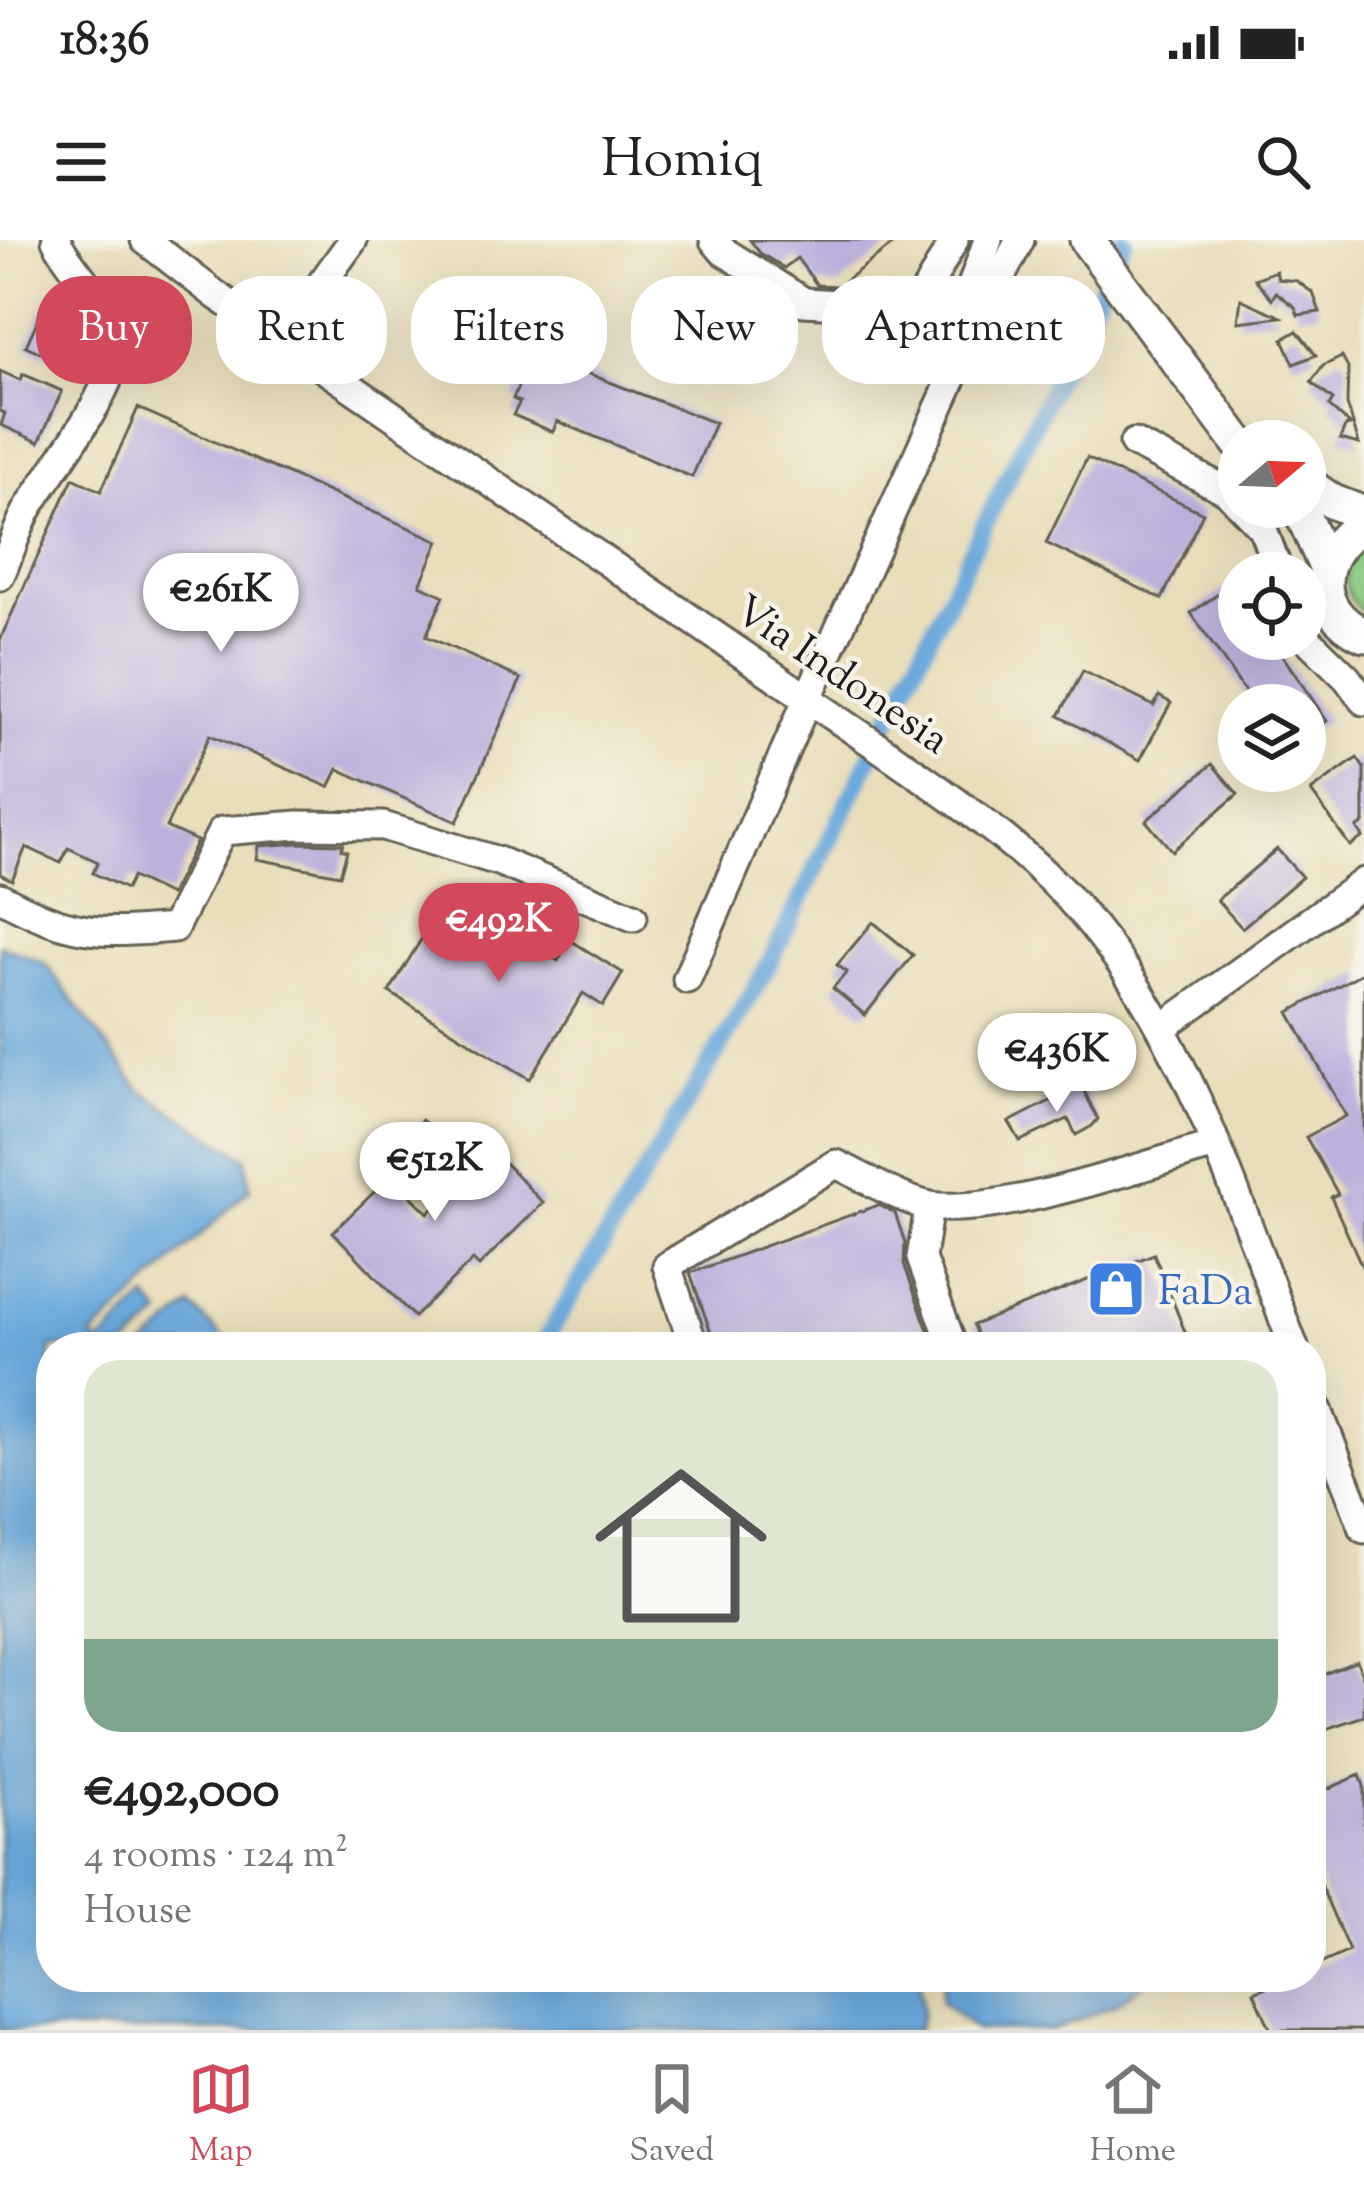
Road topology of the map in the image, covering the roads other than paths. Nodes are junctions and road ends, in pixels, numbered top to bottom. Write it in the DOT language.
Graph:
graph roads {
  1 [pos="56,240"];
  2 [pos="146,240"];
  3 [pos="353,240"];
  4 [pos="714,240"];
  5 [pos="954,240"];
  6 [pos="988,240"];
  7 [pos="1093,242"];
  8 [pos="1024,243"];
  9 [pos="327,276"];
  10 [pos="934,276"];
  11 [pos="980,276"];
  12 [pos="1000,276"];
  13 [pos="1133,286"];
  14 [pos="216,295"];
  15 [pos="822,303"];
  16 [pos="349,384"];
  17 [pos="942,384"];
  18 [pos="1223,420"];
  19 [pos="1245,420"];
  20 [pos="1134,443"];
  21 [pos="1218,486"];
  22 [pos="1326,497"];
  23 [pos="1364,514"];
  24 [pos="1364,524"];
  25 [pos="1326,568"];
  26 [pos="0,576"];
  27 [pos="1326,593"];
  28 [pos="1364,635"];
  29 [pos="1326,660"];
  30 [pos="807,700"];
  31 [pos="1364,701"];
  32 [pos="1364,882"];
  33 [pos="0,897"];
  34 [pos="633,916"];
  35 [pos="687,979"];
  36 [pos="1162,1028"];
  37 [pos="1215,1145"];
  38 [pos="929,1206"];
  39 [pos="689,1332"];
  40 [pos="948,1332"];
  41 [pos="1288,1332"];
  42 [pos="1326,1430"];
  43 [pos="1364,1528"];
  1 -- 26 [label="street"];
  2 -- 14 [label="street, Via Indonesia"];
  3 -- 9 [label="street"];
  4 -- 15 [label="street"];
  5 -- 10 [label="street"];
  6 -- 11 [label="street"];
  7 -- 13 [label="main road"];
  8 -- 12 [label="street"];
  13 -- 18 [label="main road"];
  13 -- 19 [label="main road"];
  16 -- 30 [label="street, Via Indonesia"];
  17 -- 30 [label="street"];
  20 -- 21 [label="street"];
  22 -- 23 [label="main road"];
  24 -- 25 [label="main road"];
  27 -- 28 [label="main road"];
  29 -- 31 [label="street"];
  30 -- 35 [label="street"];
  30 -- 36 [label="street, Via Indonesia"];
  32 -- 36 [label="street"];
  33 -- 34 [label="street"];
  36 -- 37 [label="street, Via Indonesia"];
  37 -- 38 [label="street"];
  37 -- 41 [label="street, Via Indonesia"];
  38 -- 39 [label="street"];
  38 -- 40 [label="street"];
  42 -- 43 [label="street"];
}
